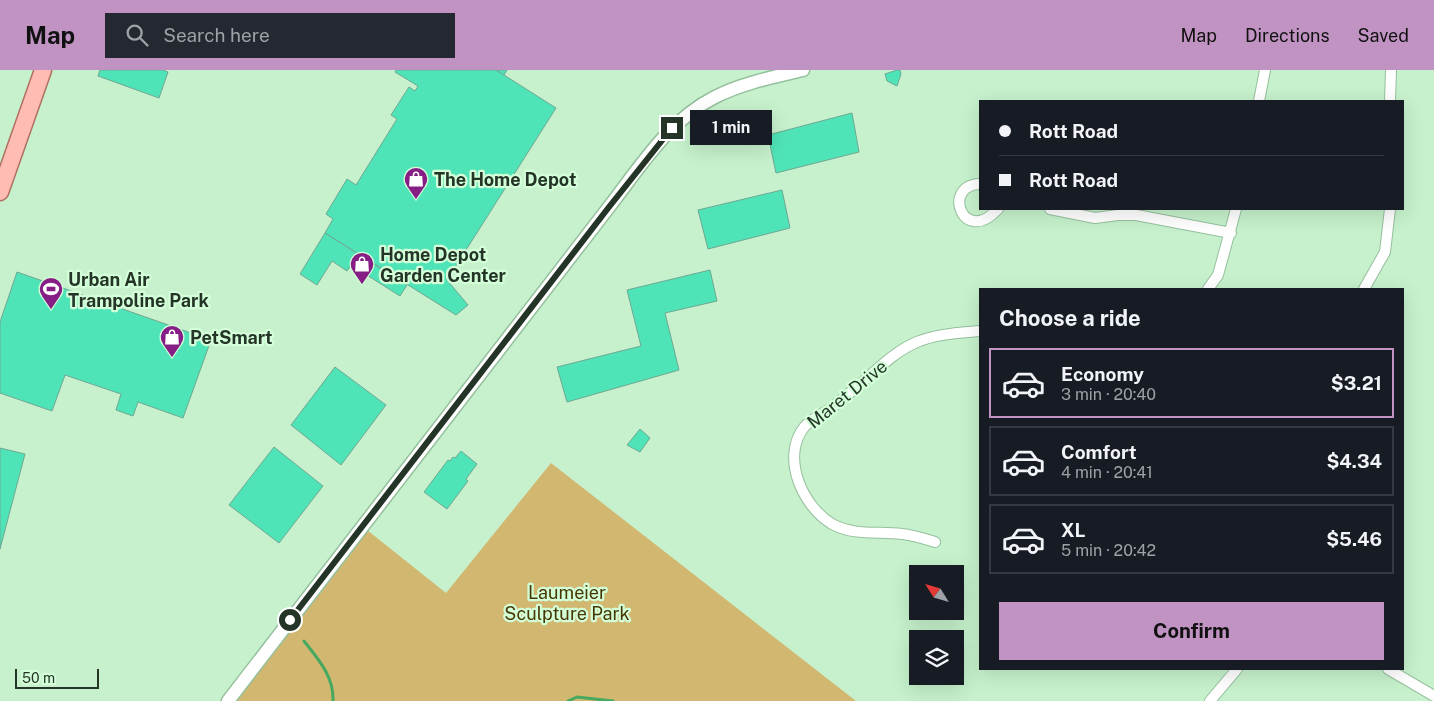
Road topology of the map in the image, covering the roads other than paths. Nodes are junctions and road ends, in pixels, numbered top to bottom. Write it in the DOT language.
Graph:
graph roads {
  1 [pos="43,70"];
  2 [pos="803,70"];
  3 [pos="1265,70"];
  4 [pos="1391,70"];
  5 [pos="1259,100"];
  6 [pos="1390,100"];
  7 [pos="979,184"];
  8 [pos="0,192"];
  9 [pos="997,210"];
  10 [pos="1055,210"];
  11 [pos="1236,210"];
  12 [pos="1390,210"];
  13 [pos="1231,233"];
  14 [pos="1209,288"];
  15 [pos="1365,288"];
  16 [pos="979,331"];
  17 [pos="935,542"];
  18 [pos="1236,670"];
  19 [pos="1390,670"];
  20 [pos="1434,696"];
  21 [pos="228,701"];
  22 [pos="1210,701"];
  1 -- 8 [label="main road"];
  2 -- 21 [label="street"];
  3 -- 5 [label="street"];
  4 -- 6 [label="street"];
  7 -- 9 [label="street"];
  10 -- 13 [label="street"];
  11 -- 13 [label="street"];
  12 -- 15 [label="street"];
  13 -- 14 [label="street"];
  16 -- 17 [label="street, Maret Drive"];
  18 -- 22 [label="street"];
  19 -- 20 [label="street"];
}
